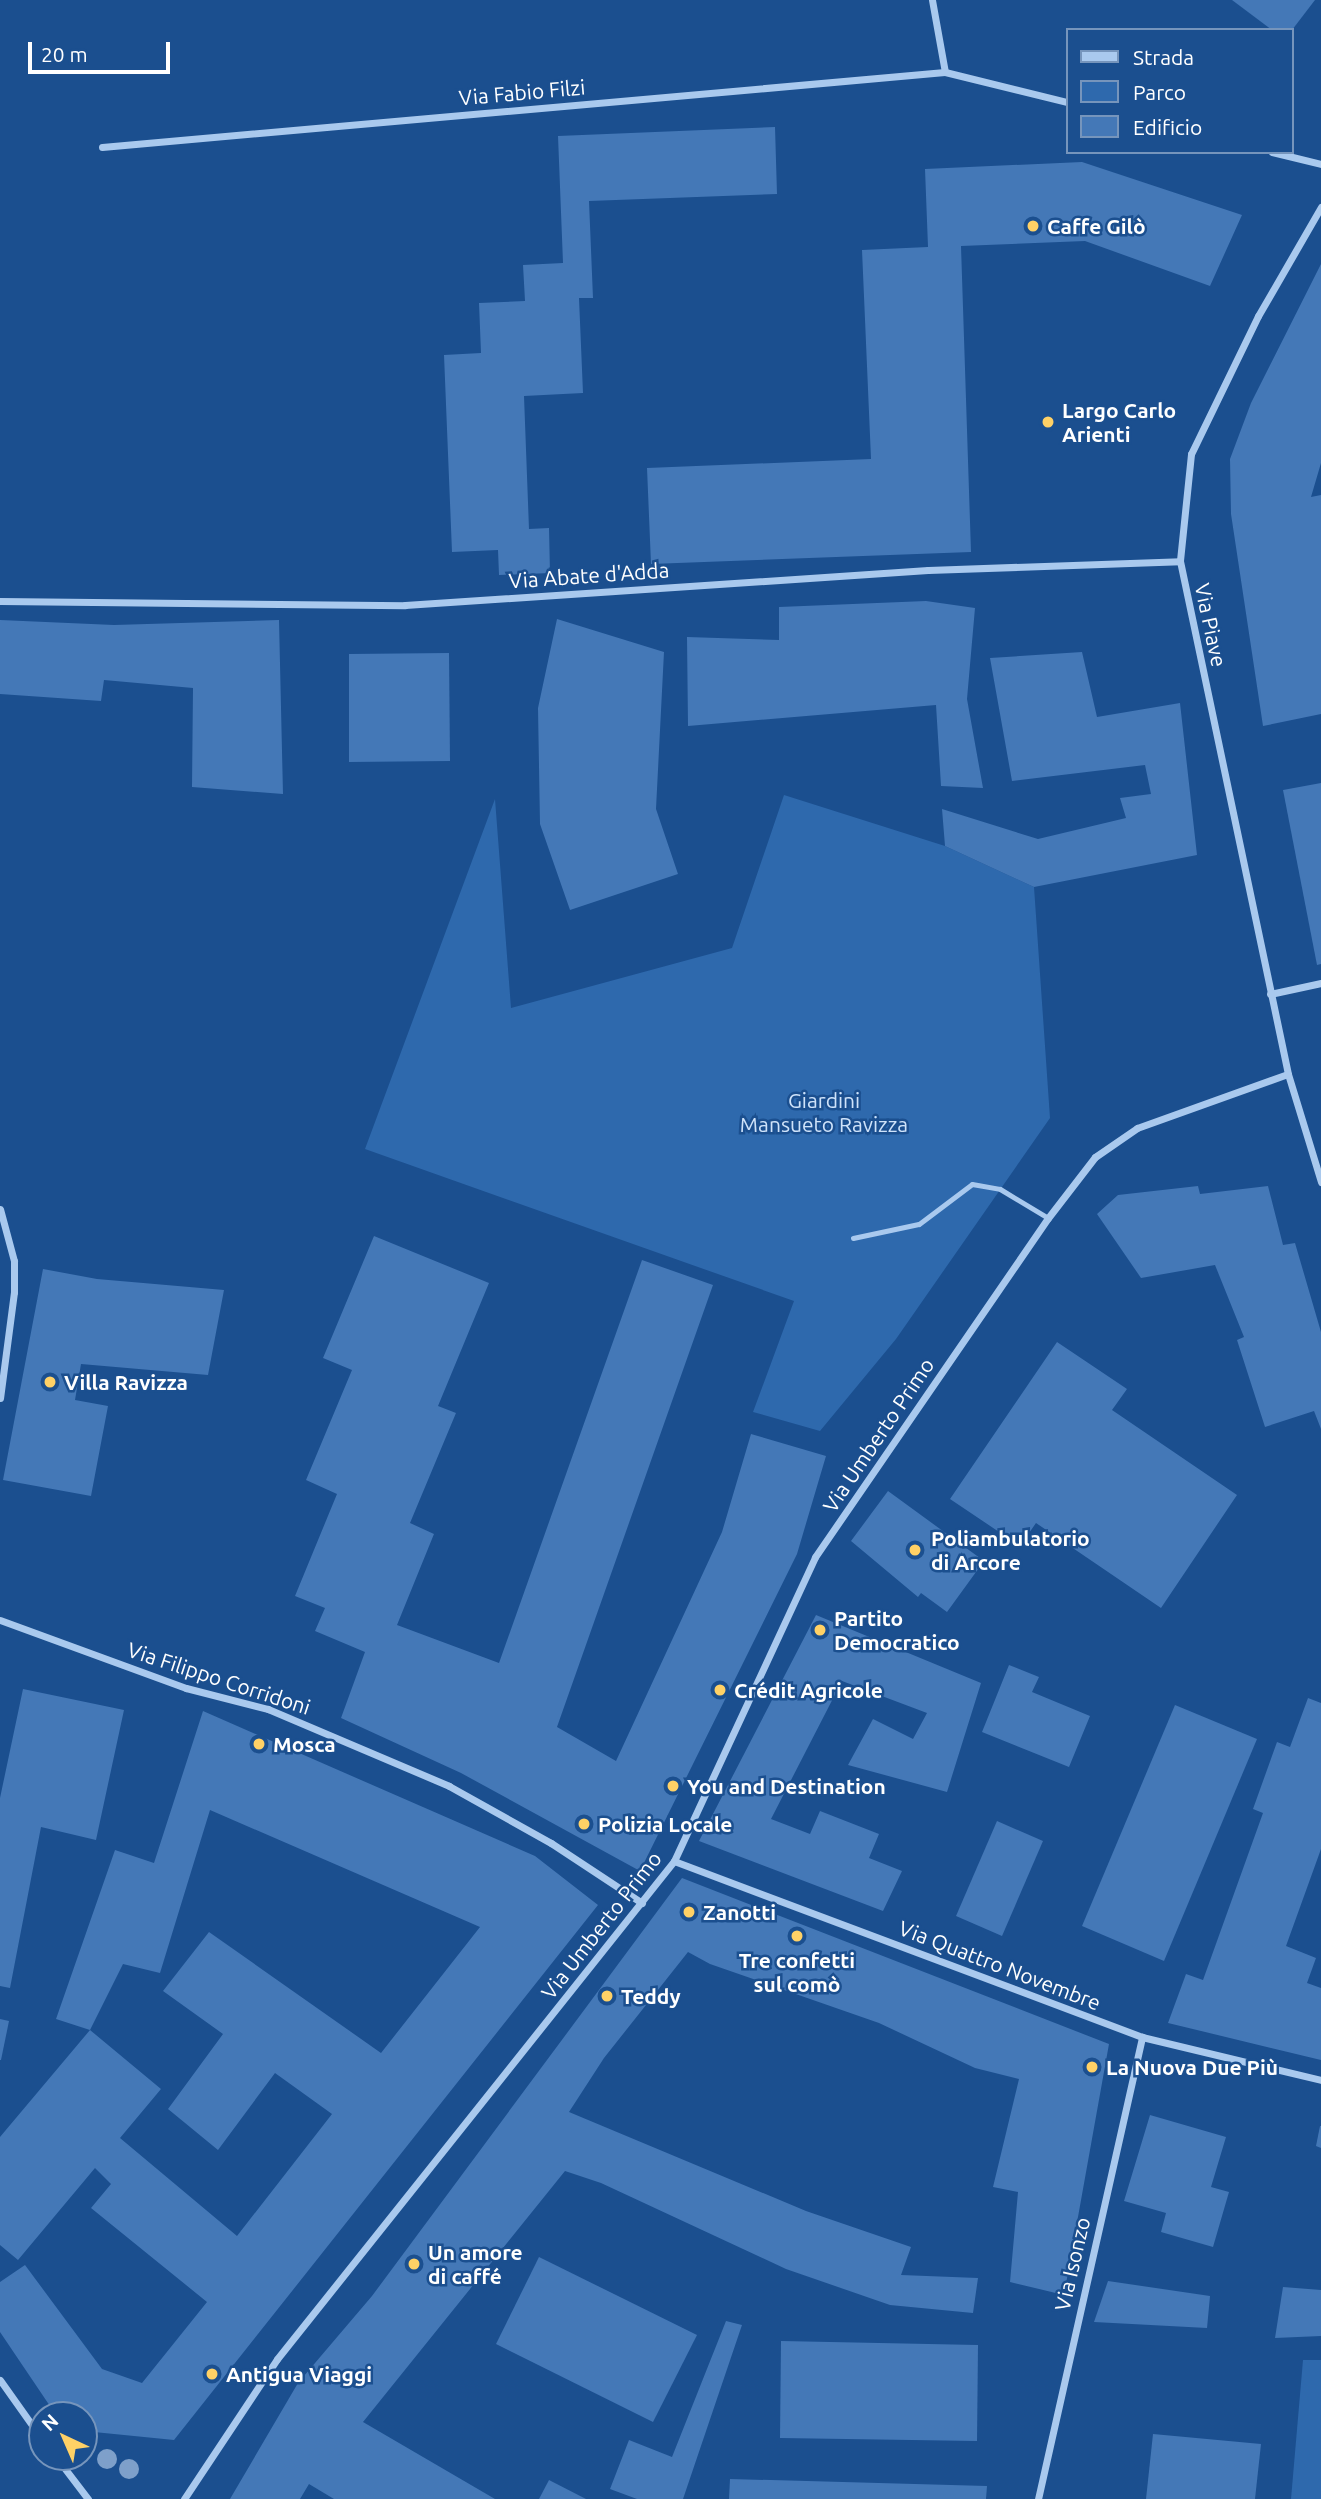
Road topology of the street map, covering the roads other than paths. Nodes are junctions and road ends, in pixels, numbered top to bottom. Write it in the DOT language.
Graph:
graph roads {
  1 [pos="932,0"];
  2 [pos="945,72"];
  3 [pos="1066,102"];
  4 [pos="102,146"];
  5 [pos="1280,154"];
  6 [pos="1321,164"];
  7 [pos="1321,207"];
  8 [pos="1180,561"];
  9 [pos="0,601"];
  10 [pos="1321,983"];
  11 [pos="1270,993"];
  12 [pos="1288,1074"];
  13 [pos="1321,1182"];
  14 [pos="0,1209"];
  15 [pos="1048,1218"];
  16 [pos="853,1238"];
  17 [pos="0,1398"];
  18 [pos="0,1620"];
  19 [pos="674,1861"];
  20 [pos="642,1903"];
  21 [pos="1142,2037"];
  22 [pos="1321,2080"];
  23 [pos="0,2380"];
  24 [pos="28,2419"];
  25 [pos="67,2471"];
  26 [pos="88,2499"];
  27 [pos="184,2499"];
  28 [pos="1038,2499"];
  1 -- 2 [label="street"];
  2 -- 3 [label="street, Via Fabio Filzi"];
  2 -- 4 [label="street, Via Fabio Filzi"];
  5 -- 6 [label="street"];
  7 -- 8 [label="street, Via Piave"];
  8 -- 9 [label="street, Via Abate d'Adda"];
  8 -- 11 [label="street, Via Piave"];
  10 -- 11 [label="street"];
  11 -- 12 [label="street, Via Piave"];
  12 -- 13 [label="street, Via Piave"];
  12 -- 15 [label="street, Via Umberto Primo"];
  14 -- 17 [label="street"];
  15 -- 16 [label="lane"];
  15 -- 19 [label="street, Via Umberto Primo"];
  18 -- 20 [label="street, Via Filippo Corridoni"];
  19 -- 20 [label="street, Via Umberto Primo"];
  19 -- 21 [label="street, Via Quattro Novembre"];
  20 -- 27 [label="street, Via Umberto Primo"];
  21 -- 22 [label="street, Via Quattro Novembre"];
  21 -- 28 [label="street, Via Isonzo"];
  23 -- 24 [label="street"];
  25 -- 26 [label="street"];
}
